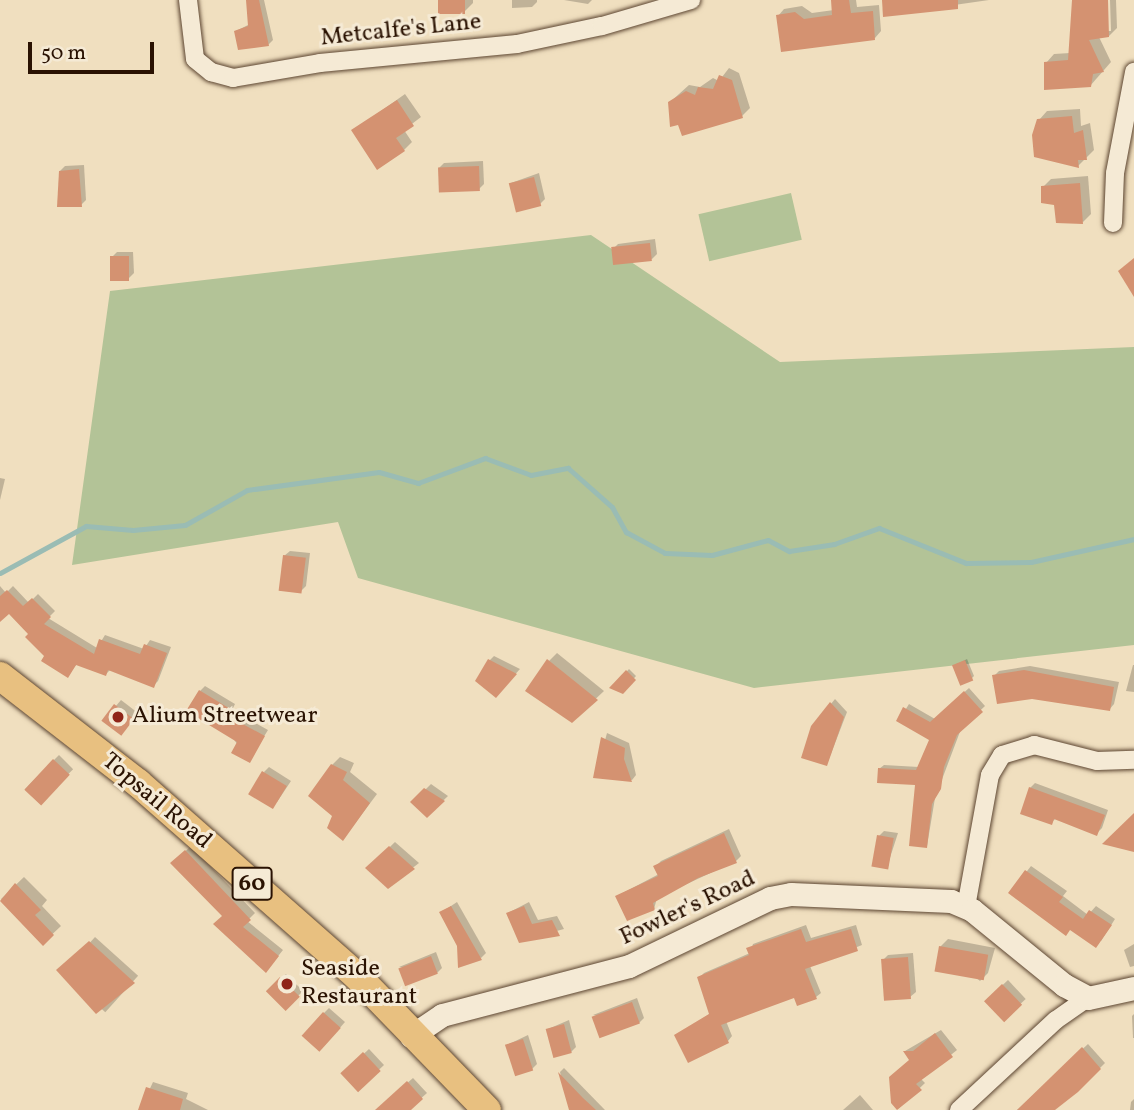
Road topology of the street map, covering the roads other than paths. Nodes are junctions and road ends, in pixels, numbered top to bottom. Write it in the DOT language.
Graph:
graph roads {
  1 [pos="188,0"];
  2 [pos="691,0"];
  3 [pos="1134,72"];
  4 [pos="1113,223"];
  5 [pos="0,676"];
  6 [pos="1134,760"];
  7 [pos="966,907"];
  8 [pos="1134,988"];
  9 [pos="1088,998"];
  10 [pos="411,1036"];
  11 [pos="487,1110"];
  12 [pos="959,1110"];
  1 -- 2 [label="street, Metcalfe's Lane"];
  3 -- 4 [label="street"];
  5 -- 10 [label="main road, Topsail Road / 60"];
  6 -- 7 [label="street"];
  7 -- 9 [label="street, Fowler's Road"];
  7 -- 10 [label="street, Fowler's Road"];
  8 -- 9 [label="street"];
  9 -- 12 [label="street"];
  10 -- 11 [label="main road, Topsail Road / 60"];
}
